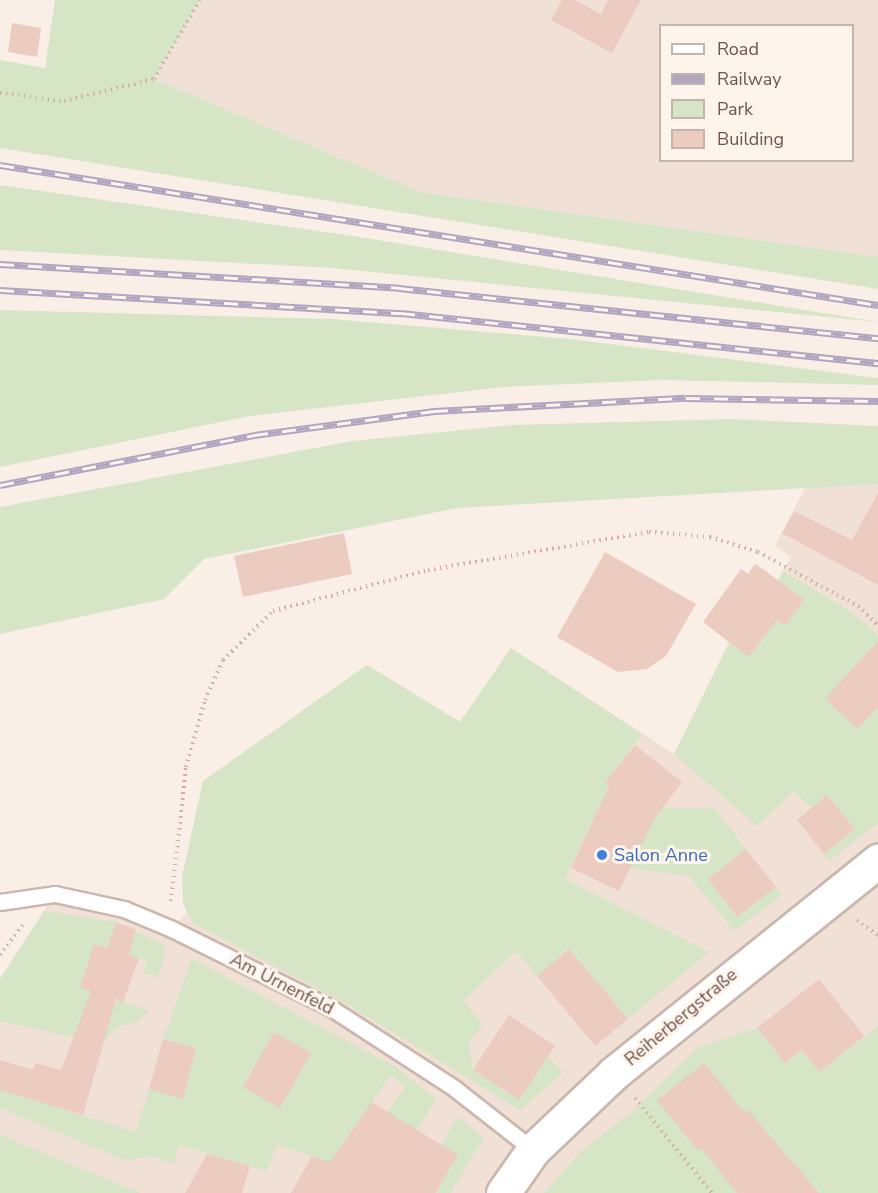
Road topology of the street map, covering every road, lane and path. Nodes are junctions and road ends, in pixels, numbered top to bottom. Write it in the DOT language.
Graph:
graph roads {
  1 [pos="200,0"];
  2 [pos="0,93"];
  3 [pos="878,625"];
  4 [pos="878,861"];
  5 [pos="0,902"];
  6 [pos="172,929"];
  7 [pos="630,1091"];
  8 [pos="533,1150"];
  9 [pos="503,1193"];
  10 [pos="712,1193"];
  1 -- 2 [label="path"];
  3 -- 6 [label="path"];
  4 -- 8 [label="street, Reiherbergstraße"];
  5 -- 6 [label="lane, Am Urnenfeld"];
  6 -- 8 [label="lane, Am Urnenfeld"];
  7 -- 10 [label="path"];
  8 -- 9 [label="street, Reiherbergstraße"];
}
